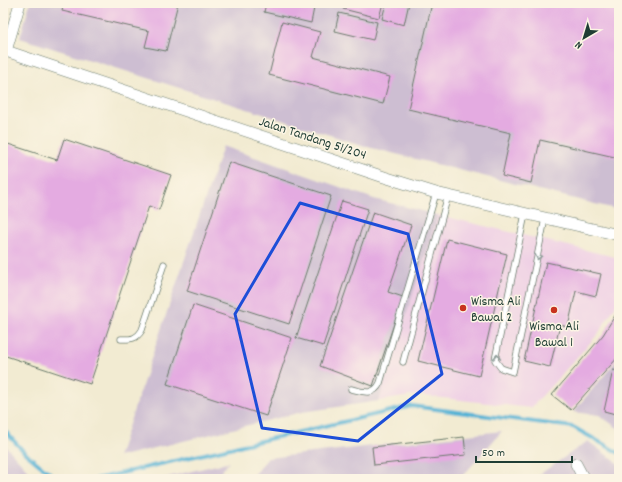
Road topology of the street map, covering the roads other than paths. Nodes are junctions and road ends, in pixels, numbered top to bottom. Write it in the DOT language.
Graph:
graph roads {
  1 [pos="20,3"];
  2 [pos="4,50"];
  3 [pos="436,193"];
  4 [pos="448,195"];
  5 [pos="525,214"];
  6 [pos="546,219"];
  7 [pos="619,235"];
  8 [pos="164,264"];
  9 [pos="120,339"];
  10 [pos="403,362"];
  11 [pos="351,389"];
  12 [pos="576,464"];
  13 [pos="584,479"];
  1 -- 2 [label="street"];
  2 -- 3 [label="street, Jalan Tandang 51/204"];
  3 -- 4 [label="street, Jalan Tandang 51/204"];
  3 -- 11 [label="lane"];
  4 -- 5 [label="street, Jalan Tandang 51/204"];
  4 -- 10 [label="lane"];
  5 -- 6 [label="street, Jalan Tandang 51/204"];
  6 -- 5 [label="lane, one-way"];
  6 -- 7 [label="street, Jalan Tandang 51/204"];
  8 -- 9 [label="lane"];
  12 -- 13 [label="street"];
}
